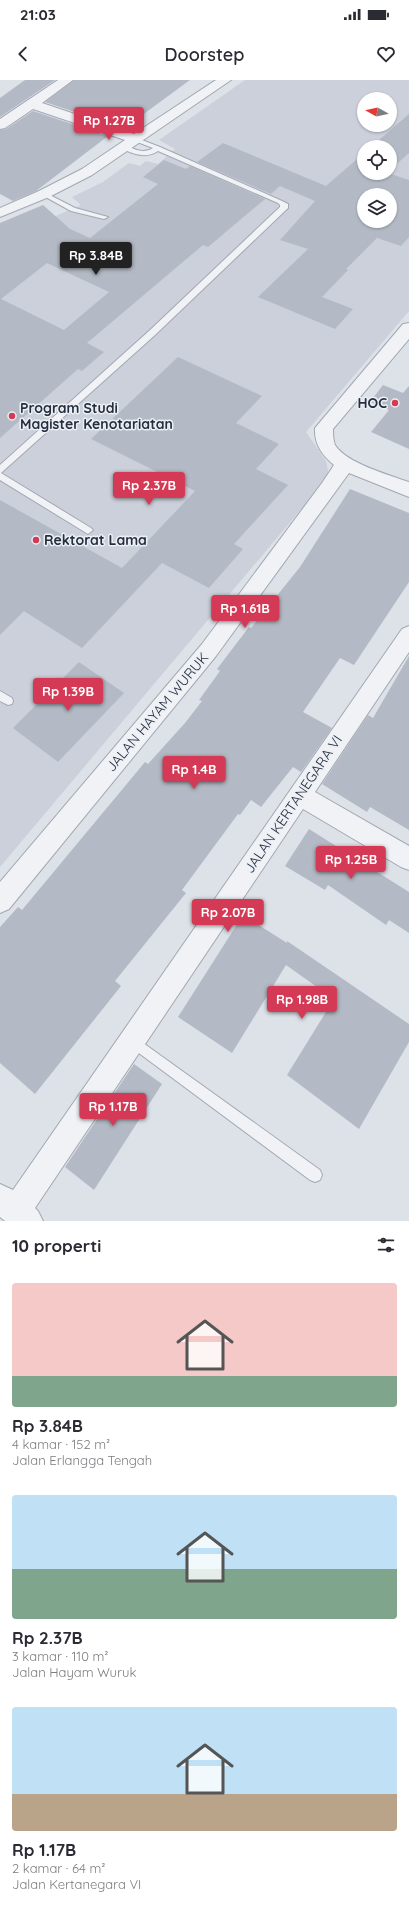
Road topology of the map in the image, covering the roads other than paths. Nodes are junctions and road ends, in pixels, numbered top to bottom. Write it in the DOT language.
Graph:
graph roads {
  1 [pos="67,80"];
  2 [pos="225,80"];
  3 [pos="33,104"];
  4 [pos="0,125"];
  5 [pos="129,143"];
  6 [pos="158,148"];
  7 [pos="44,194"];
  8 [pos="0,213"];
  9 [pos="104,217"];
  10 [pos="409,328"];
  11 [pos="345,464"];
  12 [pos="0,470"];
  13 [pos="0,476"];
  14 [pos="409,490"];
  15 [pos="88,530"];
  16 [pos="409,635"];
  17 [pos="300,795"];
  18 [pos="409,859"];
  19 [pos="0,901"];
  20 [pos="132,1041"];
  21 [pos="315,1175"];
  22 [pos="15,1210"];
  1 -- 3 [label="street"];
  2 -- 5 [label="street"];
  3 -- 4 [label="street"];
  3 -- 5 [label="street"];
  5 -- 6 [label="lane"];
  5 -- 6 [label="lane"];
  5 -- 7 [label="street"];
  6 -- 12 [label="lane"];
  7 -- 8 [label="street"];
  7 -- 9 [label="lane"];
  10 -- 11 [label="street"];
  11 -- 14 [label="street"];
  11 -- 19 [label="street, JALAN HAYAM WURUK"];
  13 -- 15 [label="lane"];
  16 -- 17 [label="street, JALAN KERTANEGARA VI"];
  17 -- 18 [label="street"];
  17 -- 20 [label="street, JALAN KERTANEGARA VI"];
  20 -- 21 [label="lane"];
  20 -- 22 [label="street, JALAN KERTANEGARA VI"];
}
